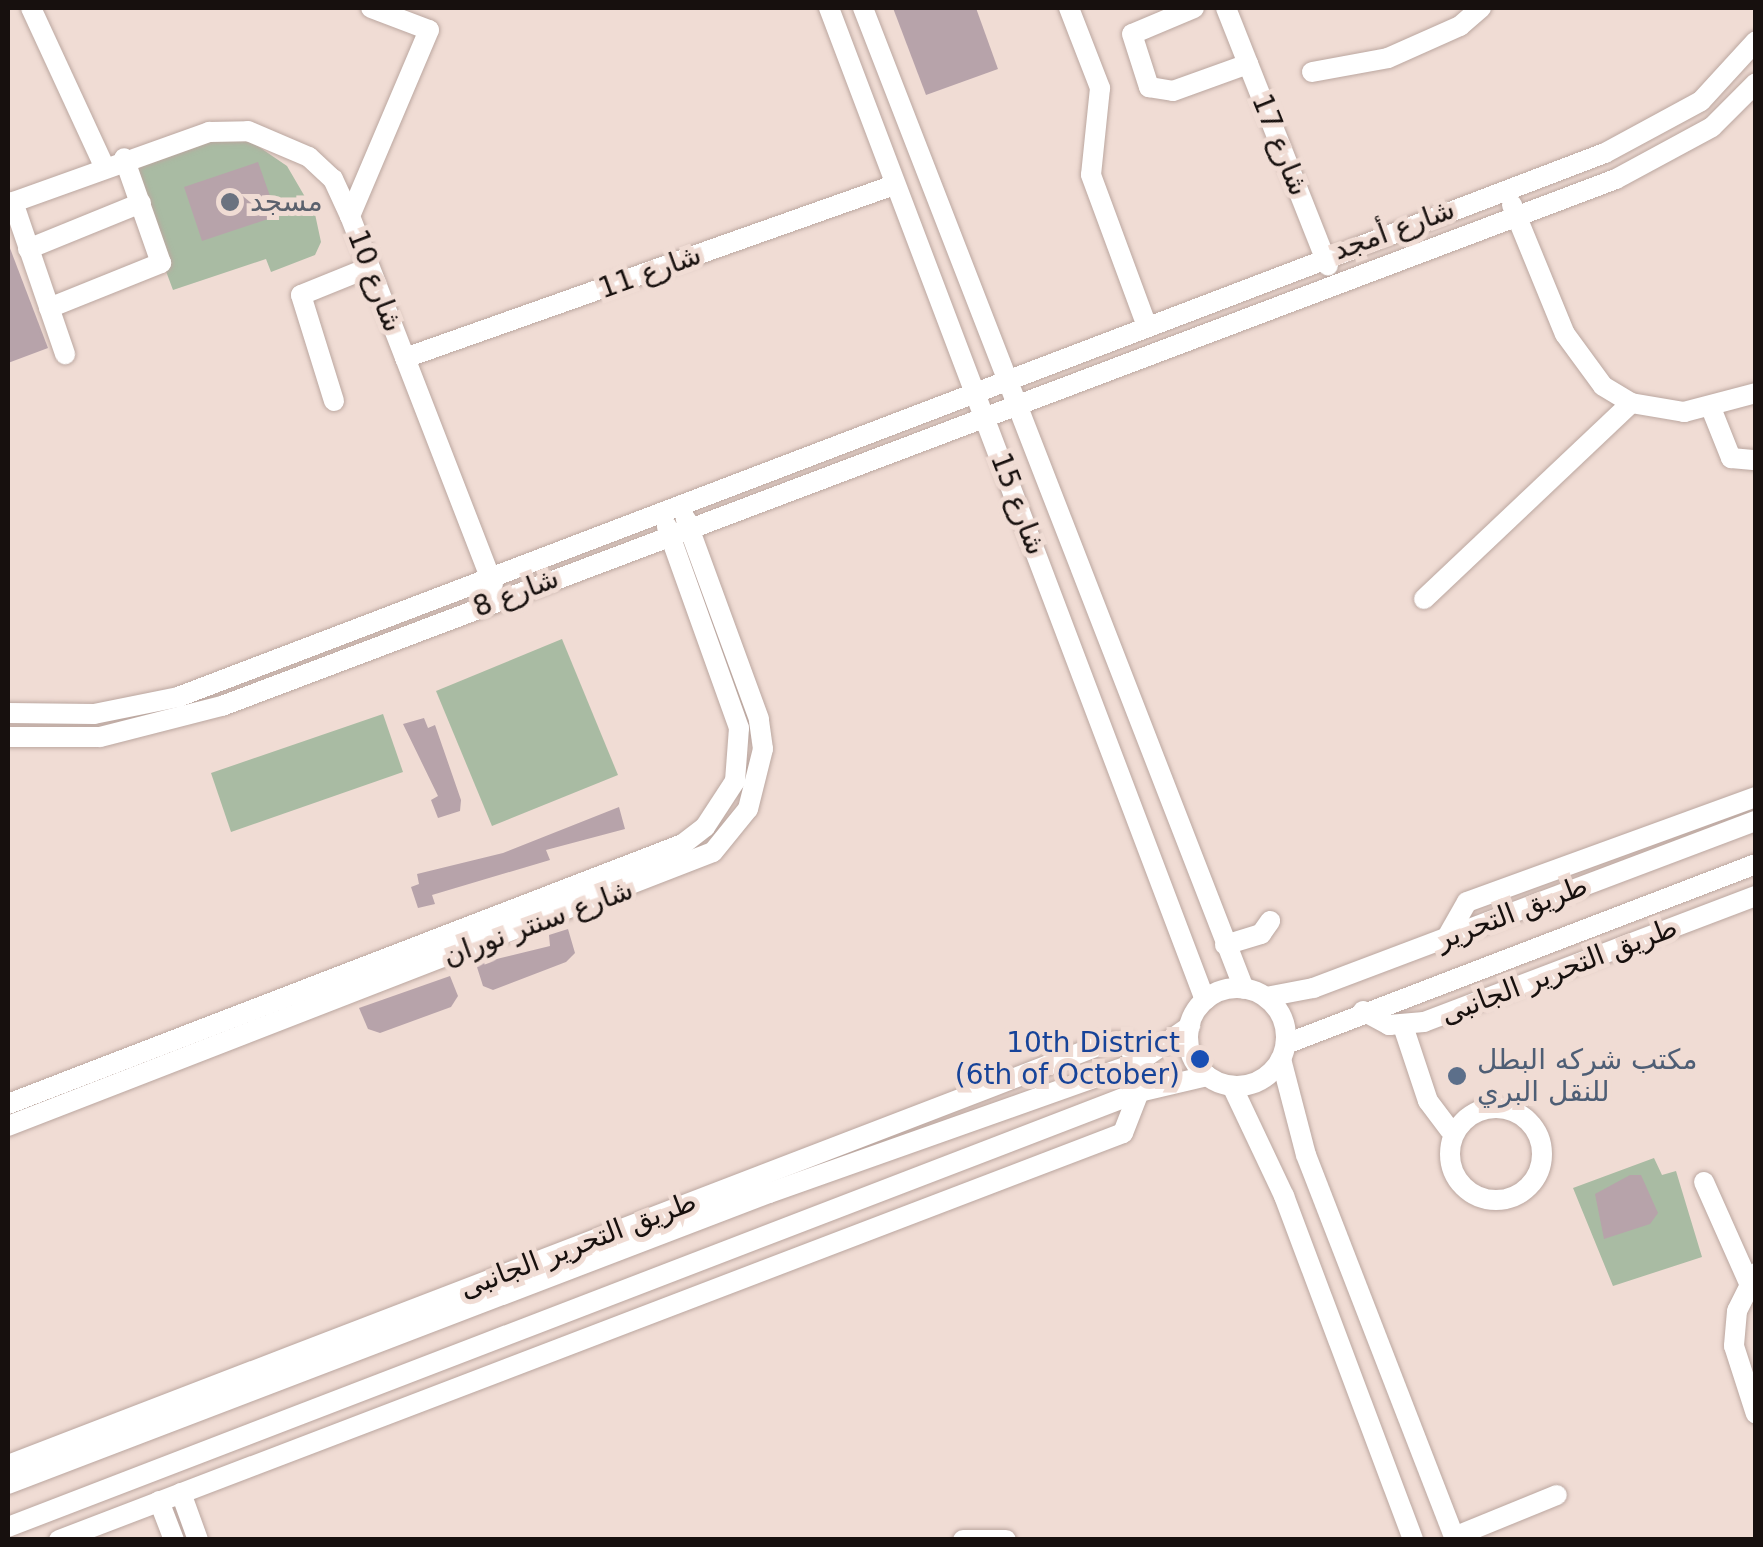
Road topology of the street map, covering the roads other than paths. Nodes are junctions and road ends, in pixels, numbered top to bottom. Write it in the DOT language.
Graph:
graph roads {
  1 [pos="31,8"];
  2 [pos="371,8"];
  3 [pos="829,8"];
  4 [pos="863,8"];
  5 [pos="1069,8"];
  6 [pos="1194,8"];
  7 [pos="1226,8"];
  8 [pos="1481,8"];
  9 [pos="1756,41"];
  10 [pos="1248,64"];
  11 [pos="1312,72"];
  12 [pos="1756,83"];
  13 [pos="124,158"];
  14 [pos="104,166"];
  15 [pos="894,185"];
  16 [pos="1505,189"];
  17 [pos="10,203"];
  18 [pos="140,203"];
  19 [pos="1516,215"];
  20 [pos="350,216"];
  21 [pos="28,248"];
  22 [pos="1324,256"];
  23 [pos="370,268"];
  24 [pos="1334,282"];
  25 [pos="49,308"];
  26 [pos="1147,326"];
  27 [pos="65,354"];
  28 [pos="405,358"];
  29 [pos="1006,379"];
  30 [pos="974,392"];
  31 [pos="1756,392"];
  32 [pos="334,401"];
  33 [pos="1631,403"];
  34 [pos="1016,405"];
  35 [pos="1711,408"];
  36 [pos="984,417"];
  37 [pos="1756,460"];
  38 [pos="671,507"];
  39 [pos="680,532"];
  40 [pos="490,576"];
  41 [pos="1424,599"];
  42 [pos="499,600"];
  43 [pos="8,713"];
  44 [pos="8,738"];
  45 [pos="1756,796"];
  46 [pos="1756,820"];
  47 [pos="1756,864"];
  48 [pos="1756,896"];
  49 [pos="1638,908"];
  50 [pos="1270,921"];
  51 [pos="1650,936"];
  52 [pos="1447,937"];
  53 [pos="1225,946"];
  54 [pos="1244,989"];
  55 [pos="1266,998"];
  56 [pos="1205,1000"];
  57 [pos="1363,1011"];
  58 [pos="1190,1026"];
  59 [pos="1404,1026"];
  60 [pos="1283,1052"];
  61 [pos="1137,1063"];
  62 [pos="1207,1076"];
  63 [pos="1232,1086"];
  64 [pos="1138,1092"];
  65 [pos="8,1104"];
  66 [pos="8,1126"];
  67 [pos="1450,1130"];
  68 [pos="1704,1182"];
  69 [pos="744,1192"];
  70 [pos="1752,1278"];
  71 [pos="637,1286"];
  72 [pos="648,1314"];
  73 [pos="1756,1414"];
  74 [pos="8,1465"];
  75 [pos="8,1484"];
  76 [pos="182,1493"];
  77 [pos="1557,1495"];
  78 [pos="159,1501"];
  79 [pos="8,1527"];
  80 [pos="1454,1538"];
  81 [pos="59,1540"];
  82 [pos="174,1540"];
  83 [pos="198,1540"];
  84 [pos="963,1540"];
  85 [pos="1006,1540"];
  86 [pos="1413,1540"];
  1 -- 14 [label="street"];
  2 -- 20 [label="street"];
  3 -- 15 [label="street, شارع 15"];
  4 -- 29 [label="street, شارع 15"];
  5 -- 26 [label="street"];
  6 -- 10 [label="street"];
  7 -- 10 [label="street, شارع 17"];
  8 -- 11 [label="street"];
  9 -- 16 [label="street, شارع أمجد"];
  10 -- 22 [label="street, شارع 17"];
  12 -- 19 [label="street, شارع أمجد"];
  13 -- 14 [label="street, شارع 10"];
  13 -- 18 [label="street"];
  13 -- 20 [label="street, شارع 10"];
  14 -- 17 [label="street, شارع 10"];
  15 -- 28 [label="street, شارع 11"];
  15 -- 30 [label="street, شارع 15"];
  16 -- 19 [label="street"];
  16 -- 22 [label="street, شارع أمجد"];
  17 -- 21 [label="street"];
  18 -- 21 [label="street"];
  18 -- 25 [label="street"];
  19 -- 24 [label="street, شارع أمجد"];
  19 -- 33 [label="street"];
  20 -- 23 [label="street, شارع 10"];
  21 -- 25 [label="street"];
  22 -- 24 [label="street, شارع 17"];
  22 -- 26 [label="street, شارع أمجد"];
  23 -- 28 [label="street, شارع 10"];
  23 -- 32 [label="street"];
  24 -- 34 [label="street, شارع أمجد"];
  25 -- 27 [label="street"];
  26 -- 29 [label="street, شارع أمجد"];
  28 -- 40 [label="street, شارع 10"];
  29 -- 30 [label="street, شارع 8"];
  29 -- 34 [label="street, شارع 15"];
  30 -- 36 [label="street, شارع 15"];
  30 -- 38 [label="street, شارع 8"];
  31 -- 35 [label="street"];
  33 -- 35 [label="street"];
  33 -- 41 [label="street"];
  34 -- 36 [label="street, شارع 8"];
  34 -- 53 [label="street, شارع 15"];
  35 -- 37 [label="street"];
  36 -- 39 [label="street, شارع 8"];
  36 -- 56 [label="street, شارع 15"];
  38 -- 39 [label="street, شارع سنتر نوران"];
  38 -- 40 [label="street, شارع 8"];
  39 -- 42 [label="street, شارع 8"];
  39 -- 65 [label="street, شارع سنتر نوران"];
  39 -- 66 [label="street, شارع سنتر نوران"];
  40 -- 42 [label="street, شارع 10"];
  40 -- 43 [label="street, شارع 8"];
  42 -- 44 [label="street, شارع 8"];
  45 -- 52 [label="street"];
  46 -- 52 [label="street, طريق التحرير"];
  47 -- 49 [label="street, طريق التحرير"];
  48 -- 51 [label="street, طريق التحرير الجانبى"];
  49 -- 51 [label="street"];
  49 -- 57 [label="street, طريق التحرير"];
  50 -- 53 [label="street"];
  51 -- 59 [label="street, طريق التحرير الجانبى"];
  52 -- 55 [label="street, طريق التحرير"];
  53 -- 54 [label="street, شارع 15"];
  54 -- 55 [label="street"];
  54 -- 56 [label="street"];
  55 -- 60 [label="street"];
  56 -- 58 [label="street"];
  57 -- 59 [label="street, طريق التحرير الجانبى"];
  57 -- 60 [label="street, طريق التحرير"];
  58 -- 61 [label="street"];
  58 -- 62 [label="street"];
  59 -- 67 [label="street"];
  60 -- 63 [label="street"];
  60 -- 80 [label="street"];
  61 -- 69 [label="street"];
  61 -- 69 [label="street, طريق التحرير الجانبى"];
  62 -- 63 [label="street"];
  62 -- 64 [label="street"];
  63 -- 86 [label="street"];
  64 -- 71 [label="street"];
  64 -- 72 [label="street"];
  67 -- 67 [label="street"];
  68 -- 70 [label="street"];
  69 -- 74 [label="street, طريق التحرير الجانبى"];
  69 -- 75 [label="street"];
  70 -- 73 [label="street"];
  71 -- 72 [label="street"];
  71 -- 79 [label="street"];
  72 -- 76 [label="street"];
  76 -- 78 [label="street"];
  76 -- 83 [label="street"];
  77 -- 80 [label="street"];
  78 -- 81 [label="street"];
  78 -- 82 [label="street"];
  84 -- 85 [label="street"];
}
